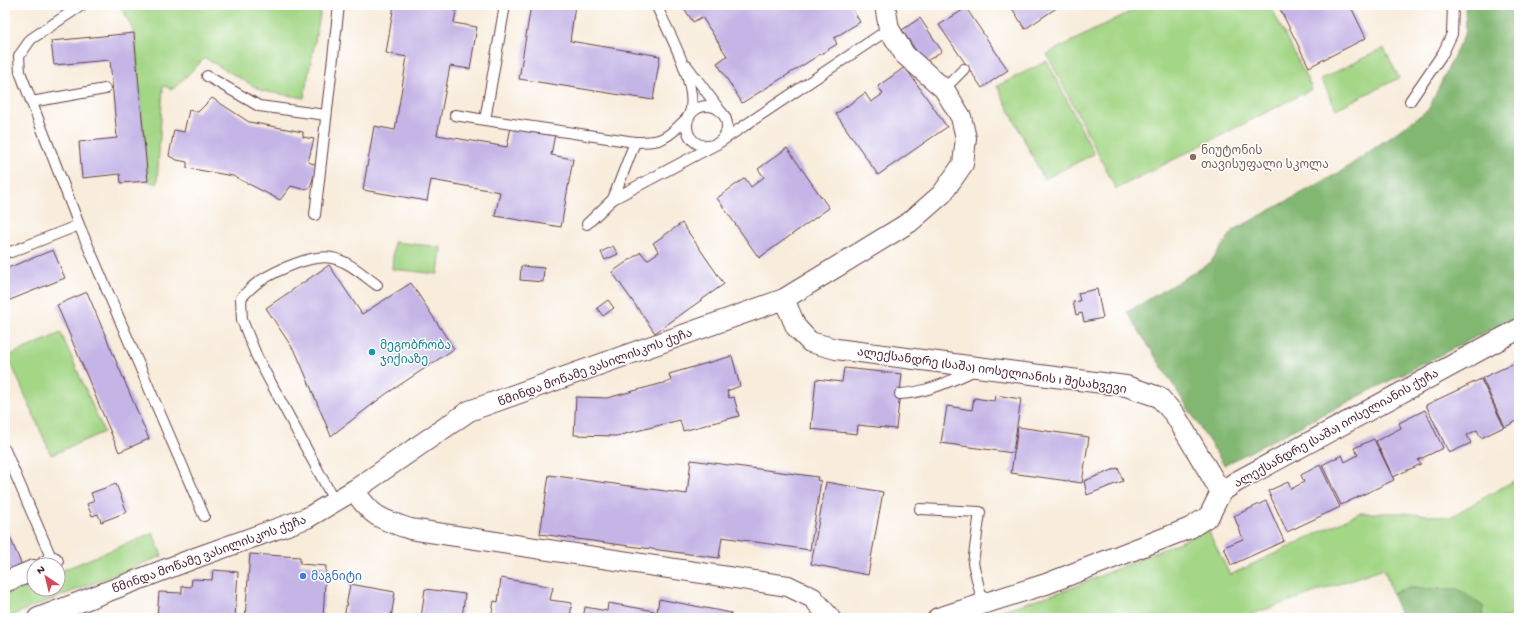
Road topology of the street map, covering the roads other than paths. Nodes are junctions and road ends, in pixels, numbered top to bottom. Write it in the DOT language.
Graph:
graph roads {
  1 [pos="82,5"];
  2 [pos="339,5"];
  3 [pos="505,5"];
  4 [pos="656,5"];
  5 [pos="885,5"];
  6 [pos="1453,5"];
  7 [pos="889,29"];
  8 [pos="679,54"];
  9 [pos="964,69"];
  10 [pos="208,76"];
  11 [pos="944,88"];
  12 [pos="105,89"];
  13 [pos="1410,101"];
  14 [pos="31,102"];
  15 [pos="718,109"];
  16 [pos="326,115"];
  17 [pos="455,115"];
  18 [pos="689,115"];
  19 [pos="485,120"];
  20 [pos="635,142"];
  21 [pos="717,144"];
  22 [pos="613,199"];
  23 [pos="315,215"];
  24 [pos="587,224"];
  25 [pos="79,225"];
  26 [pos="5,250"];
  27 [pos="377,285"];
  28 [pos="784,299"];
  29 [pos="1519,329"];
  30 [pos="979,369"];
  31 [pos="900,394"];
  32 [pos="5,450"];
  33 [pos="354,490"];
  34 [pos="1221,492"];
  35 [pos="335,502"];
  36 [pos="920,509"];
  37 [pos="204,516"];
  38 [pos="47,557"];
  39 [pos="26,573"];
  40 [pos="5,582"];
  41 [pos="983,604"];
  42 [pos="38,618"];
  43 [pos="830,618"];
  44 [pos="938,618"];
  1 -- 14 [label="lane"];
  2 -- 16 [label="lane"];
  3 -- 19 [label="lane"];
  4 -- 8 [label="lane"];
  5 -- 7 [label="street, წმინდა მოწამე ვასილისკოს ქუჩა"];
  6 -- 13 [label="lane"];
  7 -- 11 [label="street, წმინდა მოწამე ვასილისკოს ქუჩა"];
  7 -- 21 [label="lane"];
  8 -- 15 [label="lane"];
  8 -- 18 [label="lane"];
  9 -- 11 [label="lane"];
  10 -- 16 [label="lane"];
  11 -- 28 [label="street, წმინდა მოწამე ვასილისკოს ქუჩა"];
  12 -- 14 [label="lane"];
  14 -- 25 [label="lane"];
  15 -- 18 [label="lane"];
  15 -- 21 [label="lane"];
  16 -- 23 [label="lane"];
  17 -- 19 [label="lane"];
  18 -- 20 [label="lane"];
  18 -- 21 [label="lane"];
  19 -- 20 [label="lane"];
  20 -- 22 [label="lane"];
  21 -- 22 [label="lane"];
  22 -- 24 [label="lane"];
  25 -- 26 [label="lane"];
  25 -- 37 [label="lane"];
  27 -- 35 [label="lane"];
  28 -- 30 [label="street, ალექსანდრე (საშა) იოსელიანის I შესახვევი"];
  28 -- 33 [label="street, წმინდა მოწამე ვასილისკოს ქუჩა"];
  29 -- 34 [label="street, ალექსანდრე (საშა) იოსელიანის ქუჩა"];
  30 -- 31 [label="lane"];
  30 -- 34 [label="street, ალექსანდრე (საშა) იოსელიანის I შესახვევი"];
  32 -- 38 [label="lane"];
  33 -- 35 [label="street, წმინდა მოწამე ვასილისკოს ქუჩა"];
  33 -- 43 [label="street"];
  34 -- 41 [label="street, ალექსანდრე (საშა) იოსელიანის ქუჩა"];
  35 -- 42 [label="street, წმინდა მოწამე ვასილისკოს ქუჩა"];
  36 -- 41 [label="lane"];
  39 -- 40 [label="street"];
  41 -- 44 [label="street, ალექსანდრე (საშა) იოსელიანის ქუჩა"];
}
